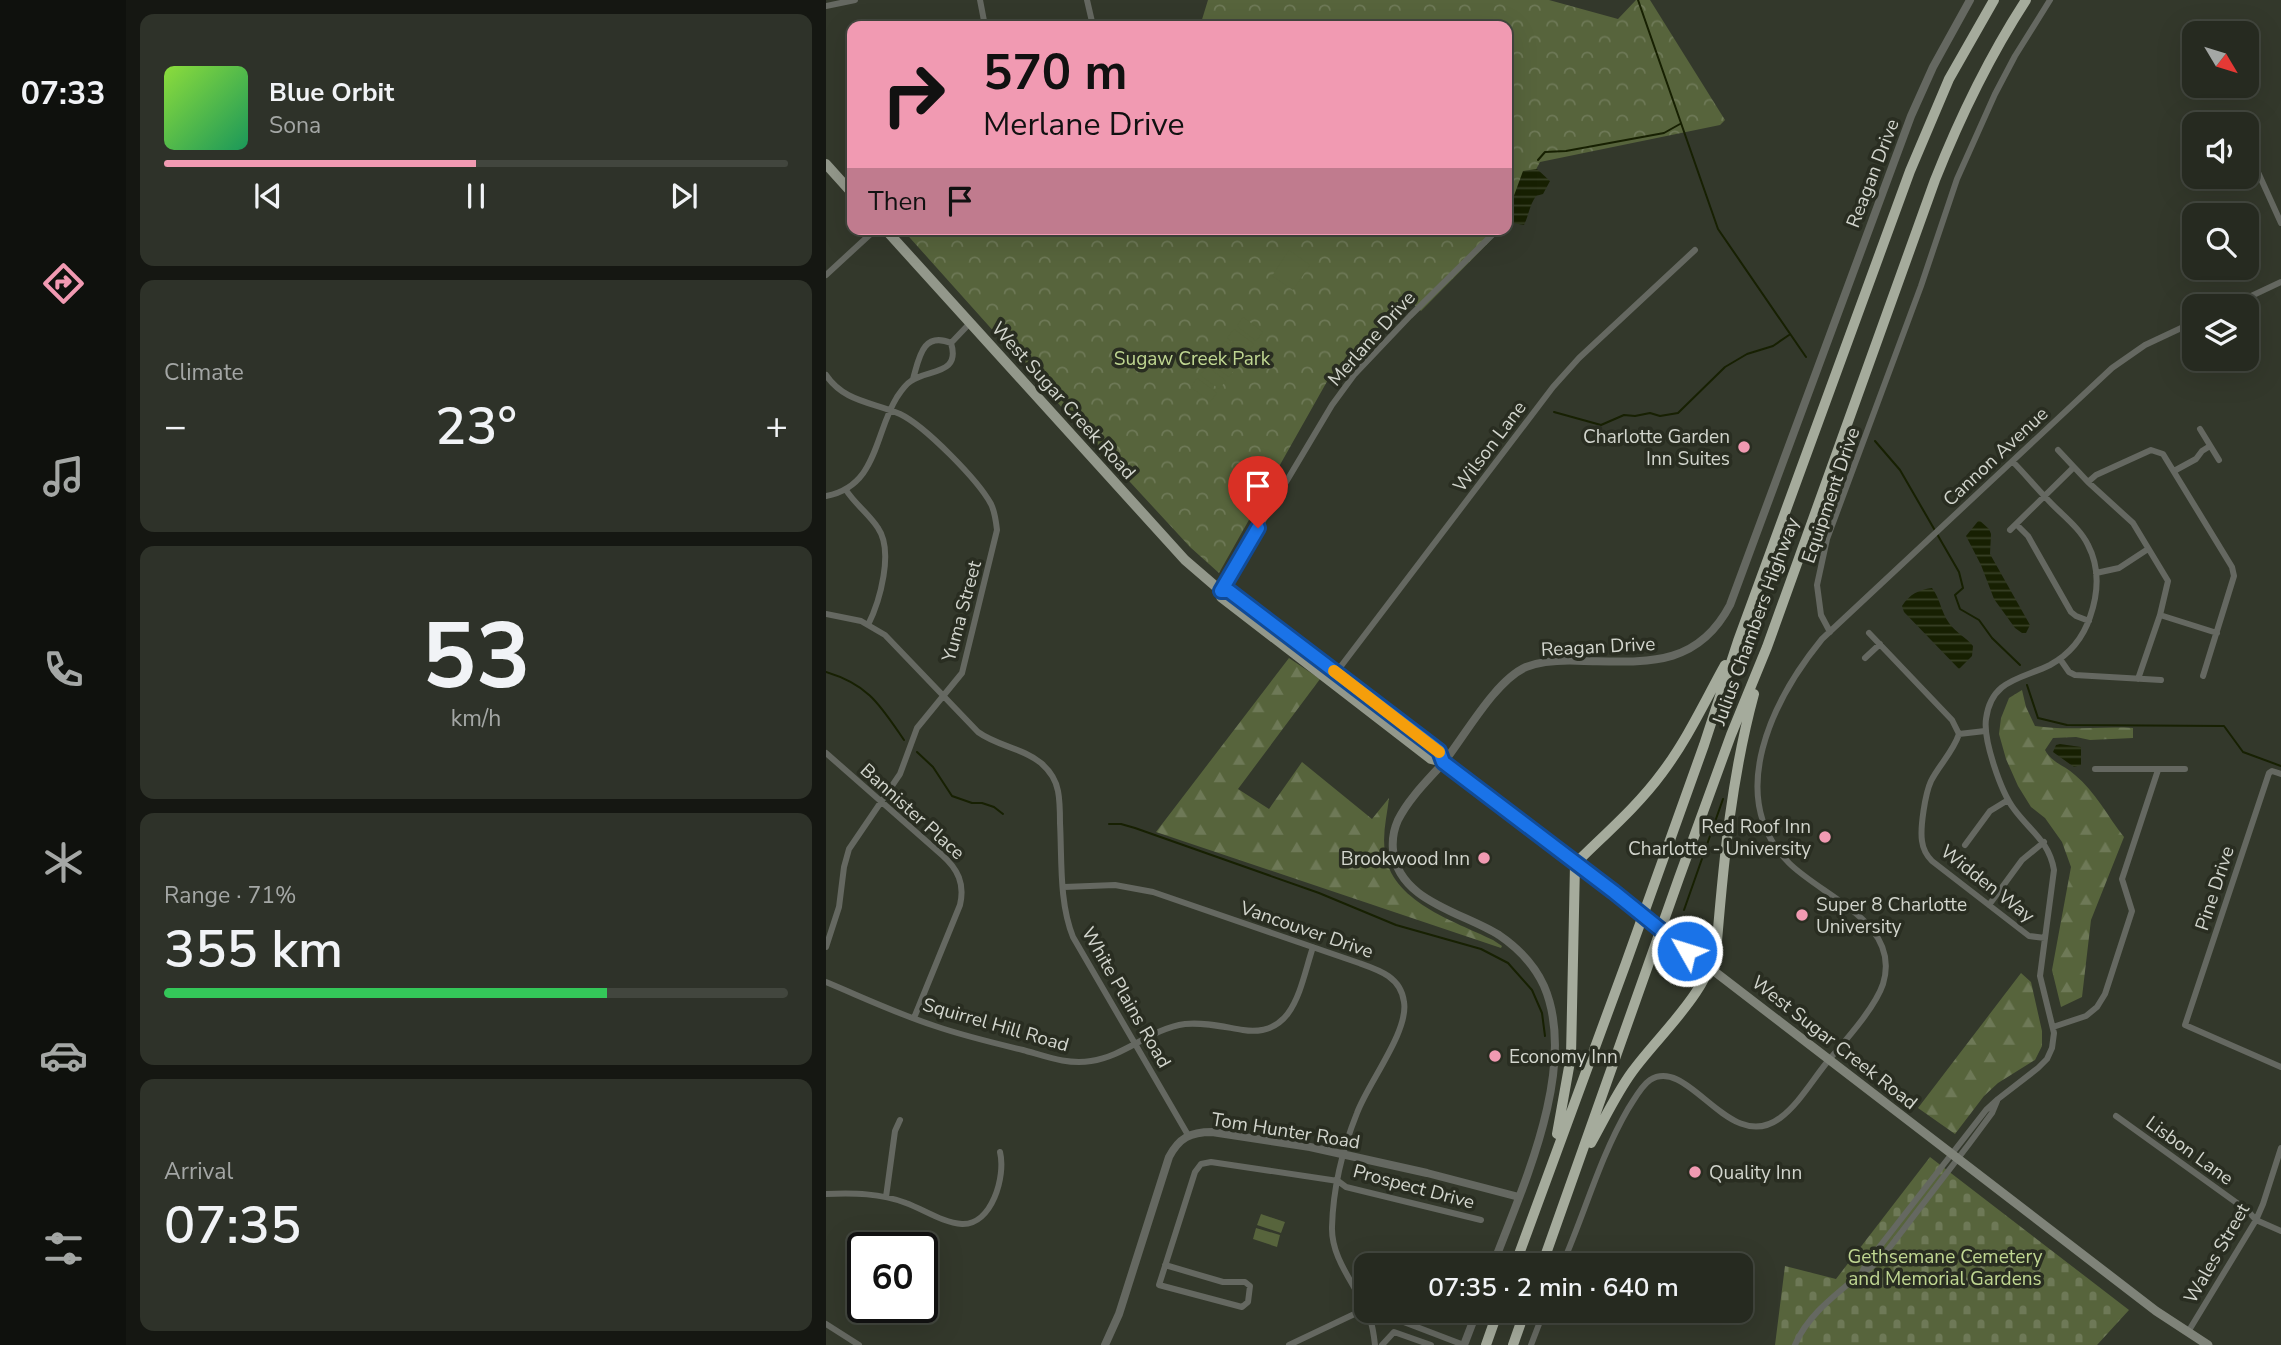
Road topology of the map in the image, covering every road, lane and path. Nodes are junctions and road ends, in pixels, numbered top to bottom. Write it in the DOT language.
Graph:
graph roads {
  1 [pos="855,0"];
  2 [pos="980,0"];
  3 [pos="1087,0"];
  4 [pos="1970,0"];
  5 [pos="1994,0"];
  6 [pos="2029,0"];
  7 [pos="2050,0"];
  8 [pos="826,6"];
  9 [pos="984,21"];
  10 [pos="1092,21"];
  11 [pos="826,164"];
  12 [pos="2259,174"];
  13 [pos="847,187"];
  14 [pos="2281,223"];
  15 [pos="869,235"];
  16 [pos="890,235"];
  17 [pos="1492,235"];
  18 [pos="1695,250"];
  19 [pos="826,275"];
  20 [pos="2281,282"];
  21 [pos="2256,294"];
  22 [pos="970,323"];
  23 [pos="2182,328"];
  24 [pos="951,343"];
  25 [pos="826,375"];
  26 [pos="913,379"];
  27 [pos="890,411"];
  28 [pos="2200,429"];
  29 [pos="2210,446"];
  30 [pos="2058,450"];
  31 [pos="2219,460"];
  32 [pos="2013,462"];
  33 [pos="2074,467"];
  34 [pos="2174,471"];
  35 [pos="2088,482"];
  36 [pos="846,490"];
  37 [pos="826,496"];
  38 [pos="2044,496"];
  39 [pos="2016,524"];
  40 [pos="2010,530"];
  41 [pos="2148,549"];
  42 [pos="2096,573"];
  43 [pos="1221,591"];
  44 [pos="826,614"];
  45 [pos="2160,615"];
  46 [pos="2089,621"];
  47 [pos="869,625"];
  48 [pos="1830,632"];
  49 [pos="1869,633"];
  50 [pos="2217,633"];
  51 [pos="1738,641"];
  52 [pos="1880,644"];
  53 [pos="1767,647"];
  54 [pos="1864,658"];
  55 [pos="2060,659"];
  56 [pos="2203,676"];
  57 [pos="1332,677"];
  58 [pos="2138,679"];
  59 [pos="2161,680"];
  60 [pos="944,696"];
  61 [pos="1985,731"];
  62 [pos="1959,734"];
  63 [pos="826,753"];
  64 [pos="1443,762"];
  65 [pos="2095,769"];
  66 [pos="2185,769"];
  67 [pos="2158,770"];
  68 [pos="2281,774"];
  69 [pos="2008,800"];
  70 [pos="882,802"];
  71 [pos="2044,842"];
  72 [pos="1965,845"];
  73 [pos="1575,864"];
  74 [pos="1064,887"];
  75 [pos="1989,905"];
  76 [pos="2045,938"];
  77 [pos="826,947"];
  78 [pos="1313,947"];
  79 [pos="1710,968"];
  80 [pos="826,982"];
  81 [pos="914,1018"];
  82 [pos="2053,1027"];
  83 [pos="1135,1044"];
  84 [pos="1829,1060"];
  85 [pos="2281,1067"];
  86 [pos="2116,1116"];
  87 [pos="900,1120"];
  88 [pos="1188,1135"];
  89 [pos="2281,1149"];
  90 [pos="1000,1152"];
  91 [pos="1344,1154"];
  92 [pos="1955,1156"];
  93 [pos="1553,1161"];
  94 [pos="1578,1165"];
  95 [pos="1338,1181"];
  96 [pos="826,1194"];
  97 [pos="886,1197"];
  98 [pos="1519,1197"];
  99 [pos="1481,1220"];
  100 [pos="2256,1220"];
  101 [pos="2281,1231"];
  102 [pos="1498,1253"];
  103 [pos="1519,1253"];
  104 [pos="1546,1253"];
  105 [pos="1567,1253"];
  106 [pos="1165,1265"];
  107 [pos="1354,1288"];
  108 [pos="1354,1315"];
  109 [pos="1371,1323"];
  110 [pos="1408,1323"];
  111 [pos="1472,1323"];
  112 [pos="1494,1323"];
  113 [pos="1521,1323"];
  114 [pos="1539,1323"];
  115 [pos="826,1324"];
  116 [pos="2188,1332"];
  117 [pos="859,1345"];
  118 [pos="1105,1345"];
  119 [pos="1289,1345"];
  120 [pos="1375,1345"];
  121 [pos="1382,1345"];
  122 [pos="1431,1345"];
  123 [pos="1464,1345"];
  124 [pos="1486,1345"];
  125 [pos="1513,1345"];
  126 [pos="1531,1345"];
  127 [pos="1795,1345"];
  128 [pos="2208,1345"];
  1 -- 8 [label="street"];
  2 -- 9 [label="street"];
  3 -- 10 [label="street"];
  4 -- 64 [label="street, Reagan Drive"];
  5 -- 51 [label="highway, Julius Chambers Highway"];
  6 -- 53 [label="highway, Julius Chambers Highway"];
  7 -- 48 [label="street, Equipment Drive"];
  11 -- 13 [label="main road"];
  12 -- 14 [label="street"];
  15 -- 19 [label="street"];
  16 -- 22 [label="main road, West Sugar Creek Road"];
  17 -- 43 [label="street, Merlane Drive"];
  18 -- 57 [label="street, Wilson Lane"];
  20 -- 21 [label="street"];
  22 -- 24 [label="street"];
  22 -- 43 [label="main road, West Sugar Creek Road"];
  23 -- 32 [label="street, Cannon Avenue"];
  24 -- 26 [label="street"];
  24 -- 26 [label="street"];
  25 -- 27 [label="street, Yuma Street"];
  26 -- 27 [label="street"];
  27 -- 36 [label="street"];
  27 -- 60 [label="street, Yuma Street"];
  28 -- 29 [label="street"];
  29 -- 31 [label="street"];
  29 -- 34 [label="street"];
  30 -- 33 [label="street"];
  32 -- 38 [label="street"];
  32 -- 48 [label="street, Cannon Avenue"];
  33 -- 35 [label="street"];
  33 -- 38 [label="street"];
  34 -- 35 [label="street"];
  34 -- 50 [label="street"];
  35 -- 41 [label="street"];
  36 -- 37 [label="street"];
  36 -- 47 [label="street"];
  38 -- 39 [label="street"];
  38 -- 42 [label="street"];
  39 -- 40 [label="street"];
  39 -- 46 [label="street"];
  41 -- 42 [label="street"];
  41 -- 45 [label="street"];
  42 -- 46 [label="street"];
  43 -- 57 [label="main road, West Sugar Creek Road"];
  44 -- 47 [label="street, White Plains Road"];
  45 -- 50 [label="street"];
  45 -- 58 [label="street"];
  46 -- 55 [label="street"];
  47 -- 60 [label="street, White Plains Road"];
  48 -- 84 [label="street"];
  49 -- 52 [label="street"];
  50 -- 56 [label="street"];
  51 -- 73 [label="highway"];
  51 -- 93 [label="highway, Julius Chambers Highway"];
  52 -- 54 [label="street"];
  52 -- 62 [label="street"];
  53 -- 79 [label="highway"];
  53 -- 94 [label="highway, Julius Chambers Highway"];
  55 -- 58 [label="street"];
  55 -- 61 [label="street"];
  57 -- 64 [label="main road, West Sugar Creek Road"];
  58 -- 59 [label="street"];
  60 -- 70 [label="street, Yuma Street"];
  60 -- 74 [label="street, White Plains Road"];
  61 -- 62 [label="street"];
  61 -- 69 [label="street"];
  62 -- 75 [label="street, Widden Way"];
  63 -- 70 [label="street, Bannister Place"];
  64 -- 73 [label="main road, West Sugar Creek Road"];
  64 -- 98 [label="street, Reagan Drive"];
  65 -- 67 [label="street"];
  66 -- 67 [label="street"];
  67 -- 82 [label="street"];
  68 -- 85 [label="street, Pine Drive"];
  69 -- 71 [label="street"];
  69 -- 72 [label="street"];
  70 -- 77 [label="street, Yuma Street"];
  70 -- 81 [label="street, Bannister Place"];
  71 -- 75 [label="street"];
  71 -- 76 [label="street"];
  73 -- 79 [label="main road, West Sugar Creek Road, bridge"];
  73 -- 93 [label="highway"];
  74 -- 78 [label="street, Vancouver Drive"];
  74 -- 83 [label="street, White Plains Road"];
  75 -- 76 [label="street, Widden Way"];
  76 -- 82 [label="street"];
  78 -- 83 [label="street, Squirrel Hill Road"];
  78 -- 91 [label="street, Vancouver Drive"];
  79 -- 84 [label="main road, West Sugar Creek Road"];
  79 -- 94 [label="highway"];
  80 -- 81 [label="street, Squirrel Hill Road"];
  81 -- 83 [label="street, Squirrel Hill Road"];
  82 -- 92 [label="street"];
  83 -- 88 [label="street, White Plains Road"];
  84 -- 92 [label="main road, West Sugar Creek Road"];
  84 -- 105 [label="street"];
  86 -- 100 [label="street, Lisbon Lane"];
  87 -- 97 [label="street"];
  88 -- 91 [label="street, Tom Hunter Road"];
  88 -- 118 [label="street, Tom Hunter Road"];
  89 -- 100 [label="street, Wales Street"];
  90 -- 97 [label="street"];
  91 -- 95 [label="street, Prospect Drive"];
  91 -- 98 [label="street, Tom Hunter Road"];
  92 -- 116 [label="main road, West Sugar Creek Road"];
  92 -- 127 [label="street"];
  93 -- 103 [label="highway, Julius Chambers Highway"];
  94 -- 104 [label="highway, Julius Chambers Highway"];
  95 -- 99 [label="street, Prospect Drive"];
  95 -- 106 [label="street, Prospect Drive"];
  95 -- 107 [label="street, Prospect Drive"];
  96 -- 97 [label="street"];
  98 -- 102 [label="street, Reagan Drive"];
  100 -- 101 [label="street, Lisbon Lane"];
  100 -- 116 [label="street, Wales Street"];
  106 -- 106 [label="street"];
  108 -- 119 [label="street"];
  109 -- 120 [label="street, Prospect Drive"];
  110 -- 123 [label="street"];
  111 -- 123 [label="street"];
  112 -- 124 [label="highway"];
  113 -- 125 [label="highway"];
  114 -- 126 [label="street"];
  115 -- 117 [label="street"];
  116 -- 128 [label="main road, West Sugar Creek Road"];
  121 -- 122 [label="street"];
}
